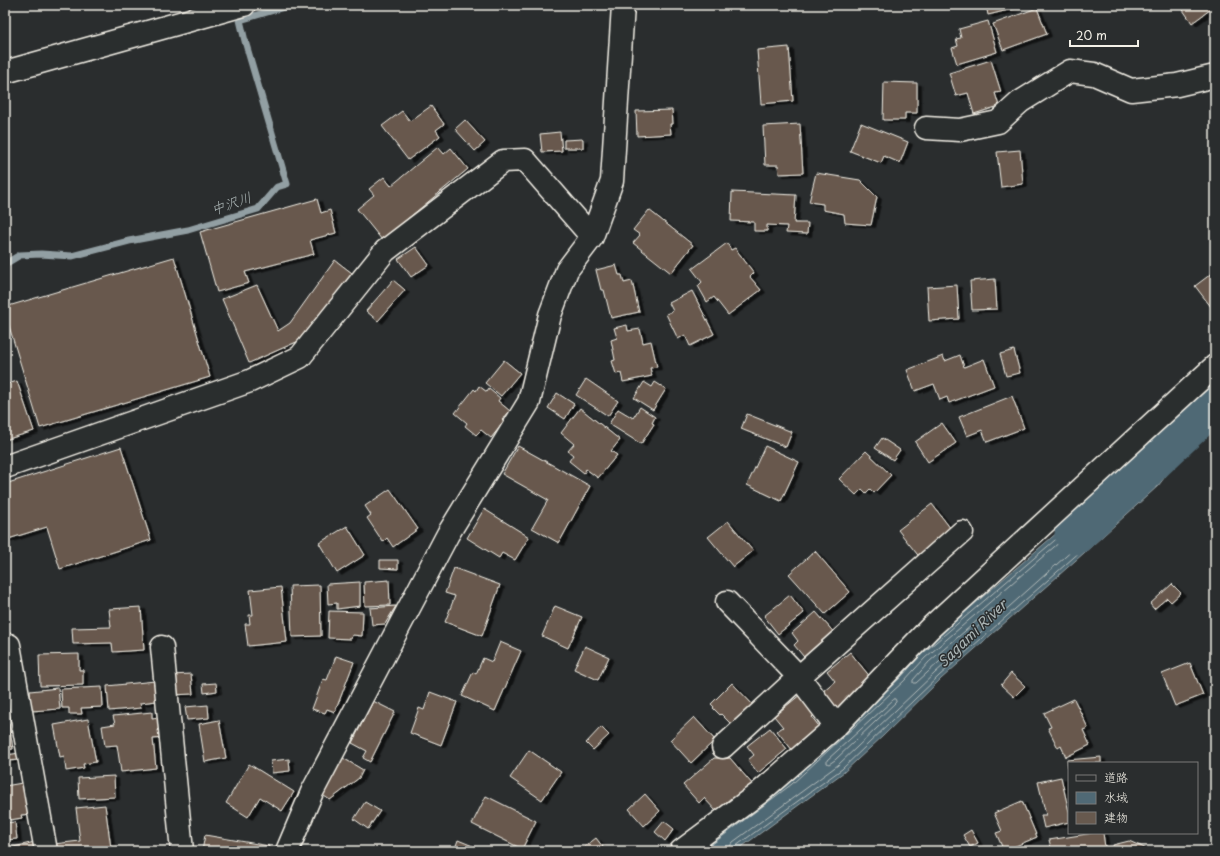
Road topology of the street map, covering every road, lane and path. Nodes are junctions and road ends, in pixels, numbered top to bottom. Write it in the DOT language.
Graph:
graph roads {
  1 [pos="244,5"];
  2 [pos="623,5"];
  3 [pos="5,72"];
  4 [pos="1215,76"];
  5 [pos="926,128"];
  6 [pos="592,237"];
  7 [pos="1215,366"];
  8 [pos="5,467"];
  9 [pos="962,532"];
  10 [pos="727,602"];
  11 [pos="9,645"];
  12 [pos="162,647"];
  13 [pos="799,677"];
  14 [pos="836,726"];
  15 [pos="723,747"];
  16 [pos="46,851"];
  17 [pos="182,851"];
  18 [pos="287,851"];
  19 [pos="681,851"];
  1 -- 3 [label="street"];
  2 -- 6 [label="street"];
  4 -- 5 [label="street"];
  6 -- 8 [label="street"];
  6 -- 18 [label="street"];
  7 -- 14 [label="street"];
  9 -- 13 [label="street"];
  10 -- 13 [label="street"];
  11 -- 16 [label="street"];
  12 -- 17 [label="street"];
  13 -- 14 [label="street"];
  13 -- 15 [label="street"];
  14 -- 19 [label="street"];
}
